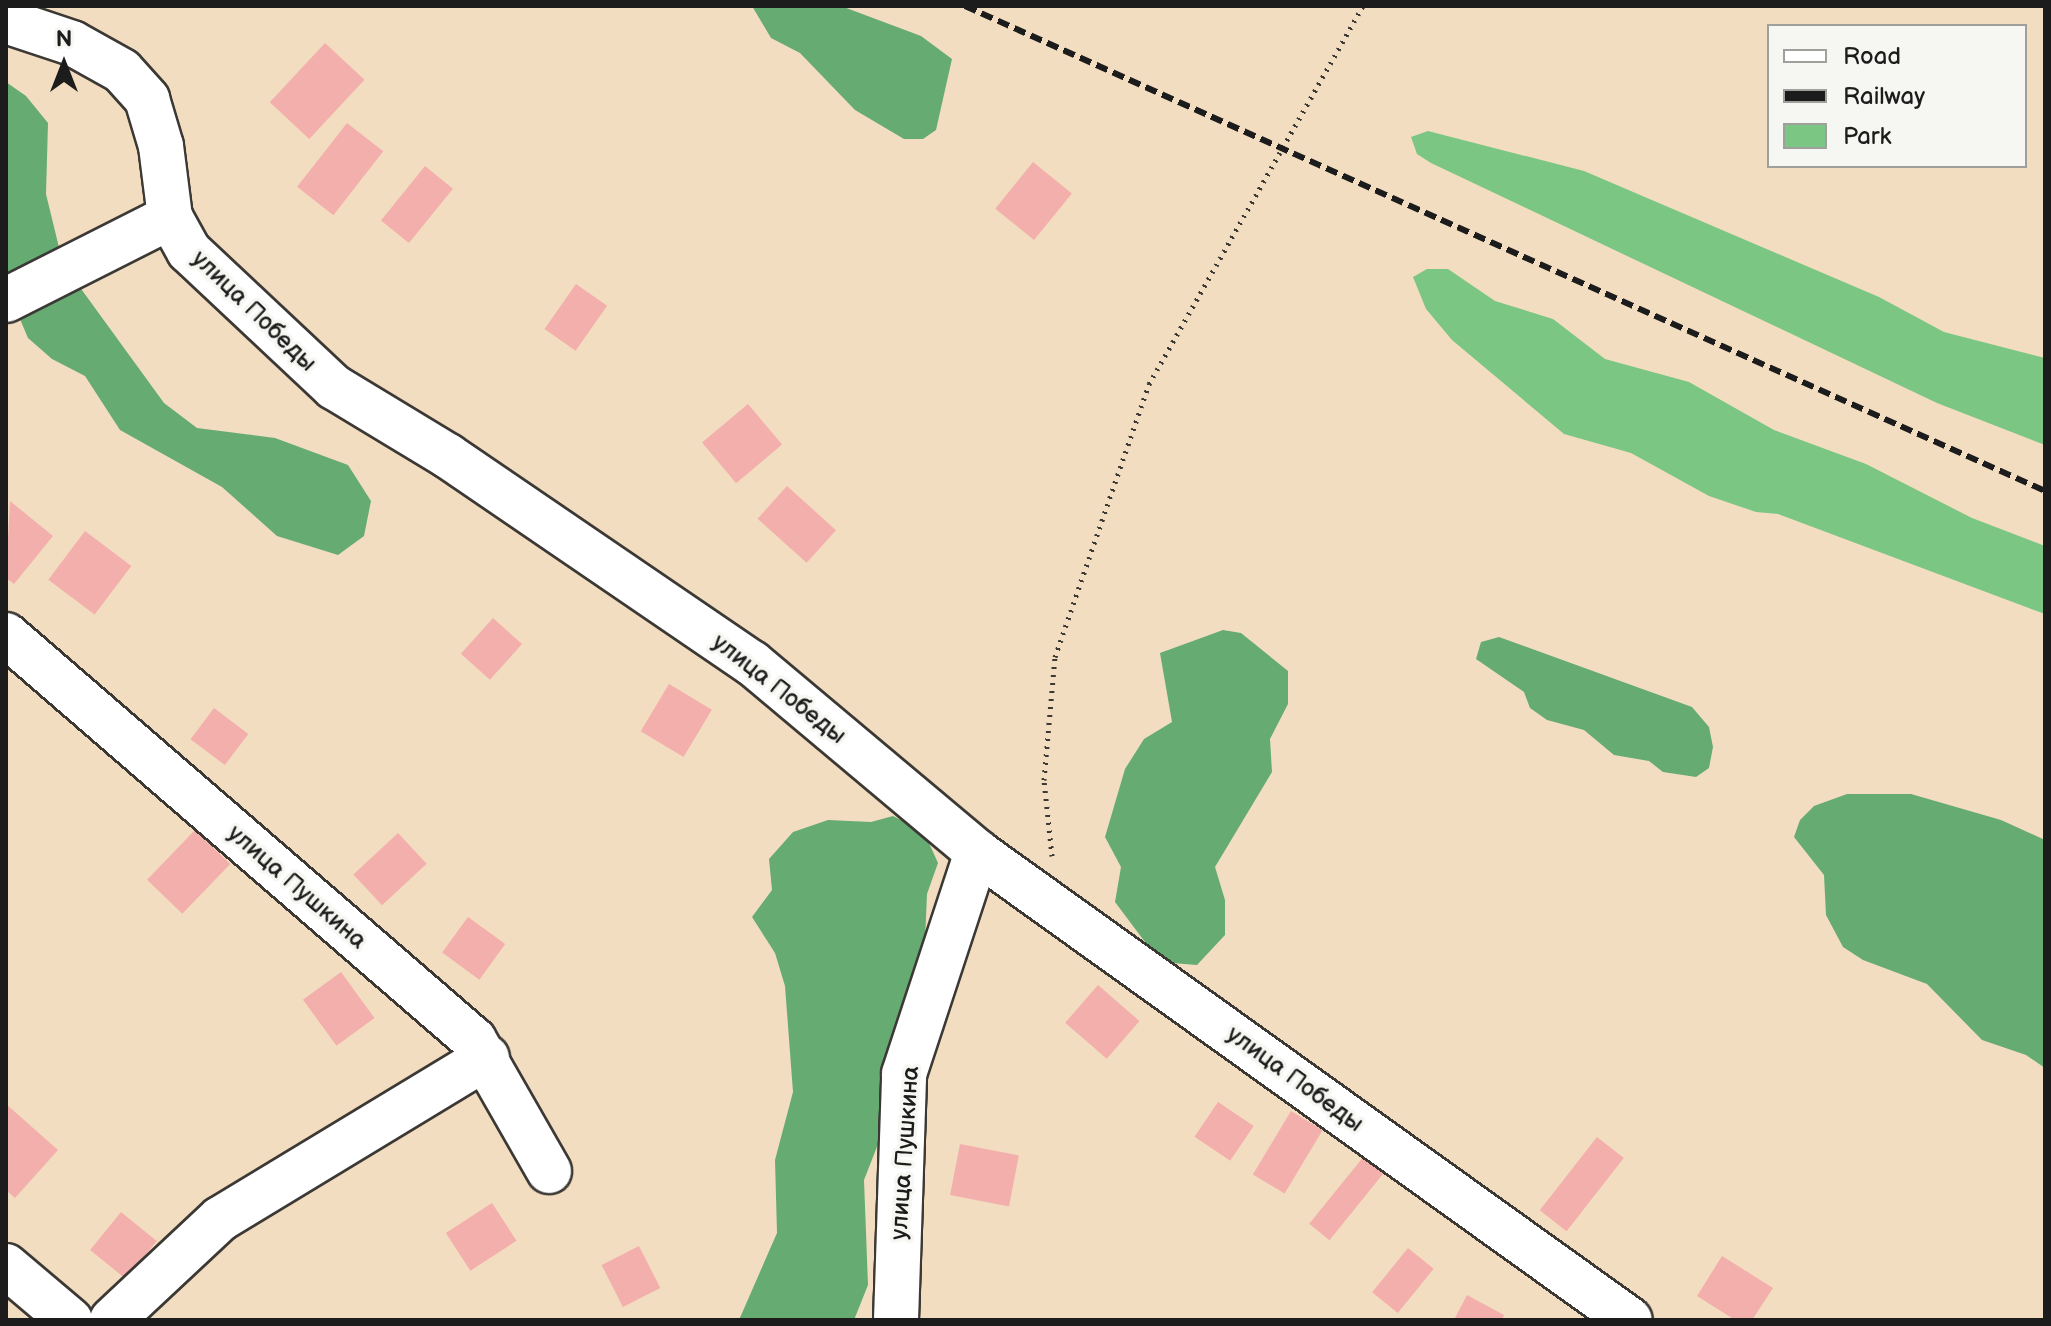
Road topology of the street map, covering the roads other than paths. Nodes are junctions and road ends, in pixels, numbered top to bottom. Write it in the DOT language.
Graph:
graph roads {
  1 [pos="6,21"];
  2 [pos="170,217"];
  3 [pos="6,300"];
  4 [pos="6,635"];
  5 [pos="977,852"];
  6 [pos="487,1057"];
  7 [pos="549,1171"];
  8 [pos="6,1266"];
  9 [pos="67,1319"];
  10 [pos="112,1320"];
  11 [pos="896,1320"];
  12 [pos="1630,1320"];
  1 -- 2 [label="street, улица Победы"];
  2 -- 3 [label="street"];
  2 -- 5 [label="street, улица Победы"];
  4 -- 6 [label="street, улица Пушкина"];
  5 -- 11 [label="street, улица Пушкина"];
  5 -- 12 [label="street, улица Победы"];
  6 -- 7 [label="street, улица Пушкина"];
  6 -- 10 [label="street"];
  8 -- 9 [label="street"];
}
